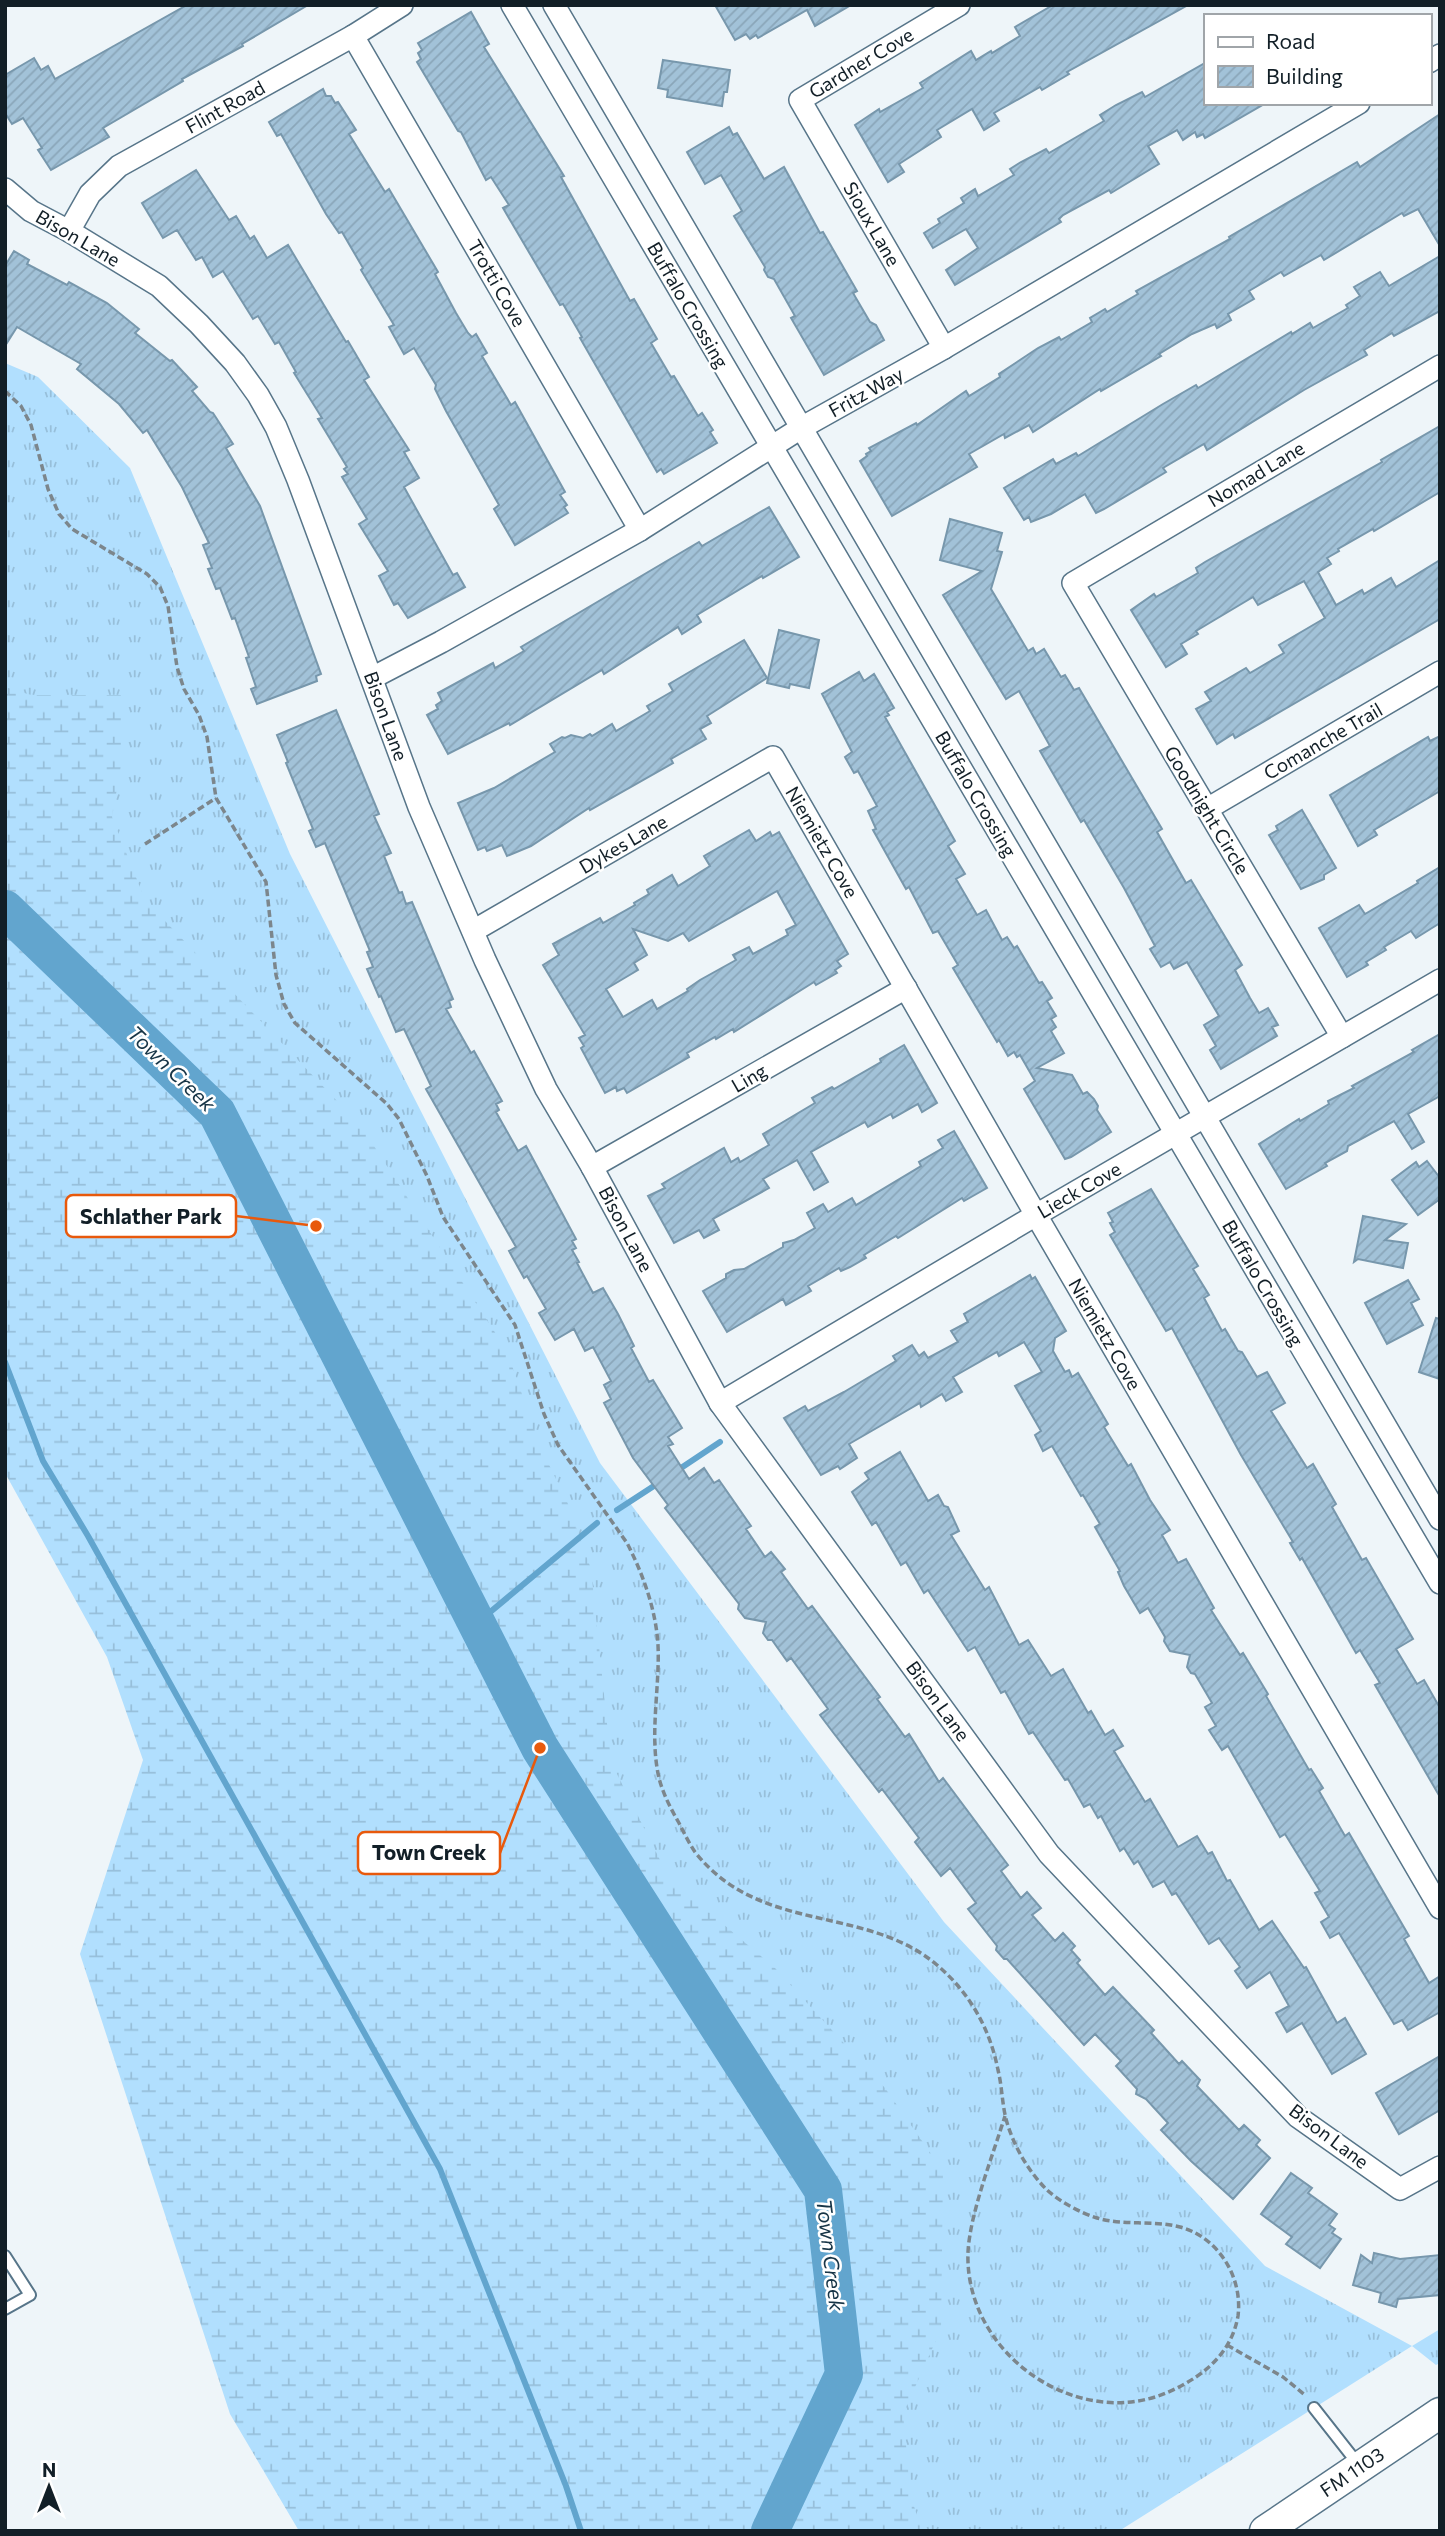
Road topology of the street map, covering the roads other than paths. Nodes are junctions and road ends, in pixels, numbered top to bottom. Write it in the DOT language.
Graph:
graph roads {
  1 [pos="402,5"];
  2 [pos="512,5"];
  3 [pos="554,5"];
  4 [pos="959,5"];
  5 [pos="353,36"];
  6 [pos="800,100"];
  7 [pos="1356,105"];
  8 [pos="5,189"];
  9 [pos="69,231"];
  10 [pos="944,348"];
  11 [pos="1440,366"];
  12 [pos="802,428"];
  13 [pos="771,446"];
  14 [pos="640,530"];
  15 [pos="1073,583"];
  16 [pos="1440,673"];
  17 [pos="372,678"];
  18 [pos="773,757"];
  19 [pos="1207,809"];
  20 [pos="473,931"];
  21 [pos="1440,980"];
  22 [pos="906,988"];
  23 [pos="1342,1037"];
  24 [pos="1204,1116"];
  25 [pos="1175,1133"];
  26 [pos="592,1167"];
  27 [pos="1036,1215"];
  28 [pos="720,1404"];
  29 [pos="1440,1519"];
  30 [pos="1440,1583"];
  31 [pos="1440,1908"];
  32 [pos="1440,2167"];
  33 [pos="5,2256"];
  34 [pos="5,2309"];
  35 [pos="1314,2408"];
  36 [pos="1440,2413"];
  37 [pos="1360,2466"];
  38 [pos="1265,2531"];
  1 -- 5 [label="street, Flint Road"];
  2 -- 13 [label="street, Buffalo Crossing"];
  3 -- 12 [label="street, Buffalo Crossing"];
  4 -- 6 [label="street, Gardner Cove"];
  5 -- 9 [label="street, Flint Road"];
  5 -- 14 [label="street, Trotti Cove"];
  6 -- 10 [label="street, Sioux Lane"];
  7 -- 10 [label="street, Fritz Way"];
  8 -- 9 [label="street, Bison Lane"];
  9 -- 17 [label="street, Bison Lane"];
  10 -- 12 [label="street, Fritz Way"];
  11 -- 15 [label="street, Nomad Lane"];
  12 -- 13 [label="street, Fritz Way"];
  12 -- 24 [label="street, Buffalo Crossing"];
  13 -- 14 [label="street, Fritz Way"];
  13 -- 25 [label="street, Buffalo Crossing"];
  14 -- 17 [label="street, Fritz Way"];
  15 -- 19 [label="street, Goodnight Circle"];
  16 -- 19 [label="street, Comanche Trail"];
  17 -- 20 [label="street, Bison Lane"];
  18 -- 20 [label="street, Dykes Lane"];
  18 -- 22 [label="street, Niemietz Cove"];
  19 -- 23 [label="street, Goodnight Circle"];
  20 -- 26 [label="street, Bison Lane"];
  21 -- 23 [label="street, Lieck Cove"];
  22 -- 26 [label="street, Ling"];
  22 -- 27 [label="street, Niemietz Cove"];
  23 -- 24 [label="street, Lieck Cove"];
  24 -- 25 [label="street, Lieck Cove"];
  24 -- 29 [label="street, Buffalo Crossing"];
  25 -- 27 [label="street, Lieck Cove"];
  25 -- 30 [label="street, Buffalo Crossing"];
  26 -- 28 [label="street, Bison Lane"];
  27 -- 28 [label="street, Lieck Cove"];
  27 -- 31 [label="street, Niemietz Cove"];
  28 -- 32 [label="street, Bison Lane"];
  33 -- 34 [label="lane"];
  35 -- 37 [label="lane"];
  36 -- 37 [label="main road, FM 1103 / FM 1103"];
  37 -- 38 [label="main road, FM 1103 / FM 1103"];
}
